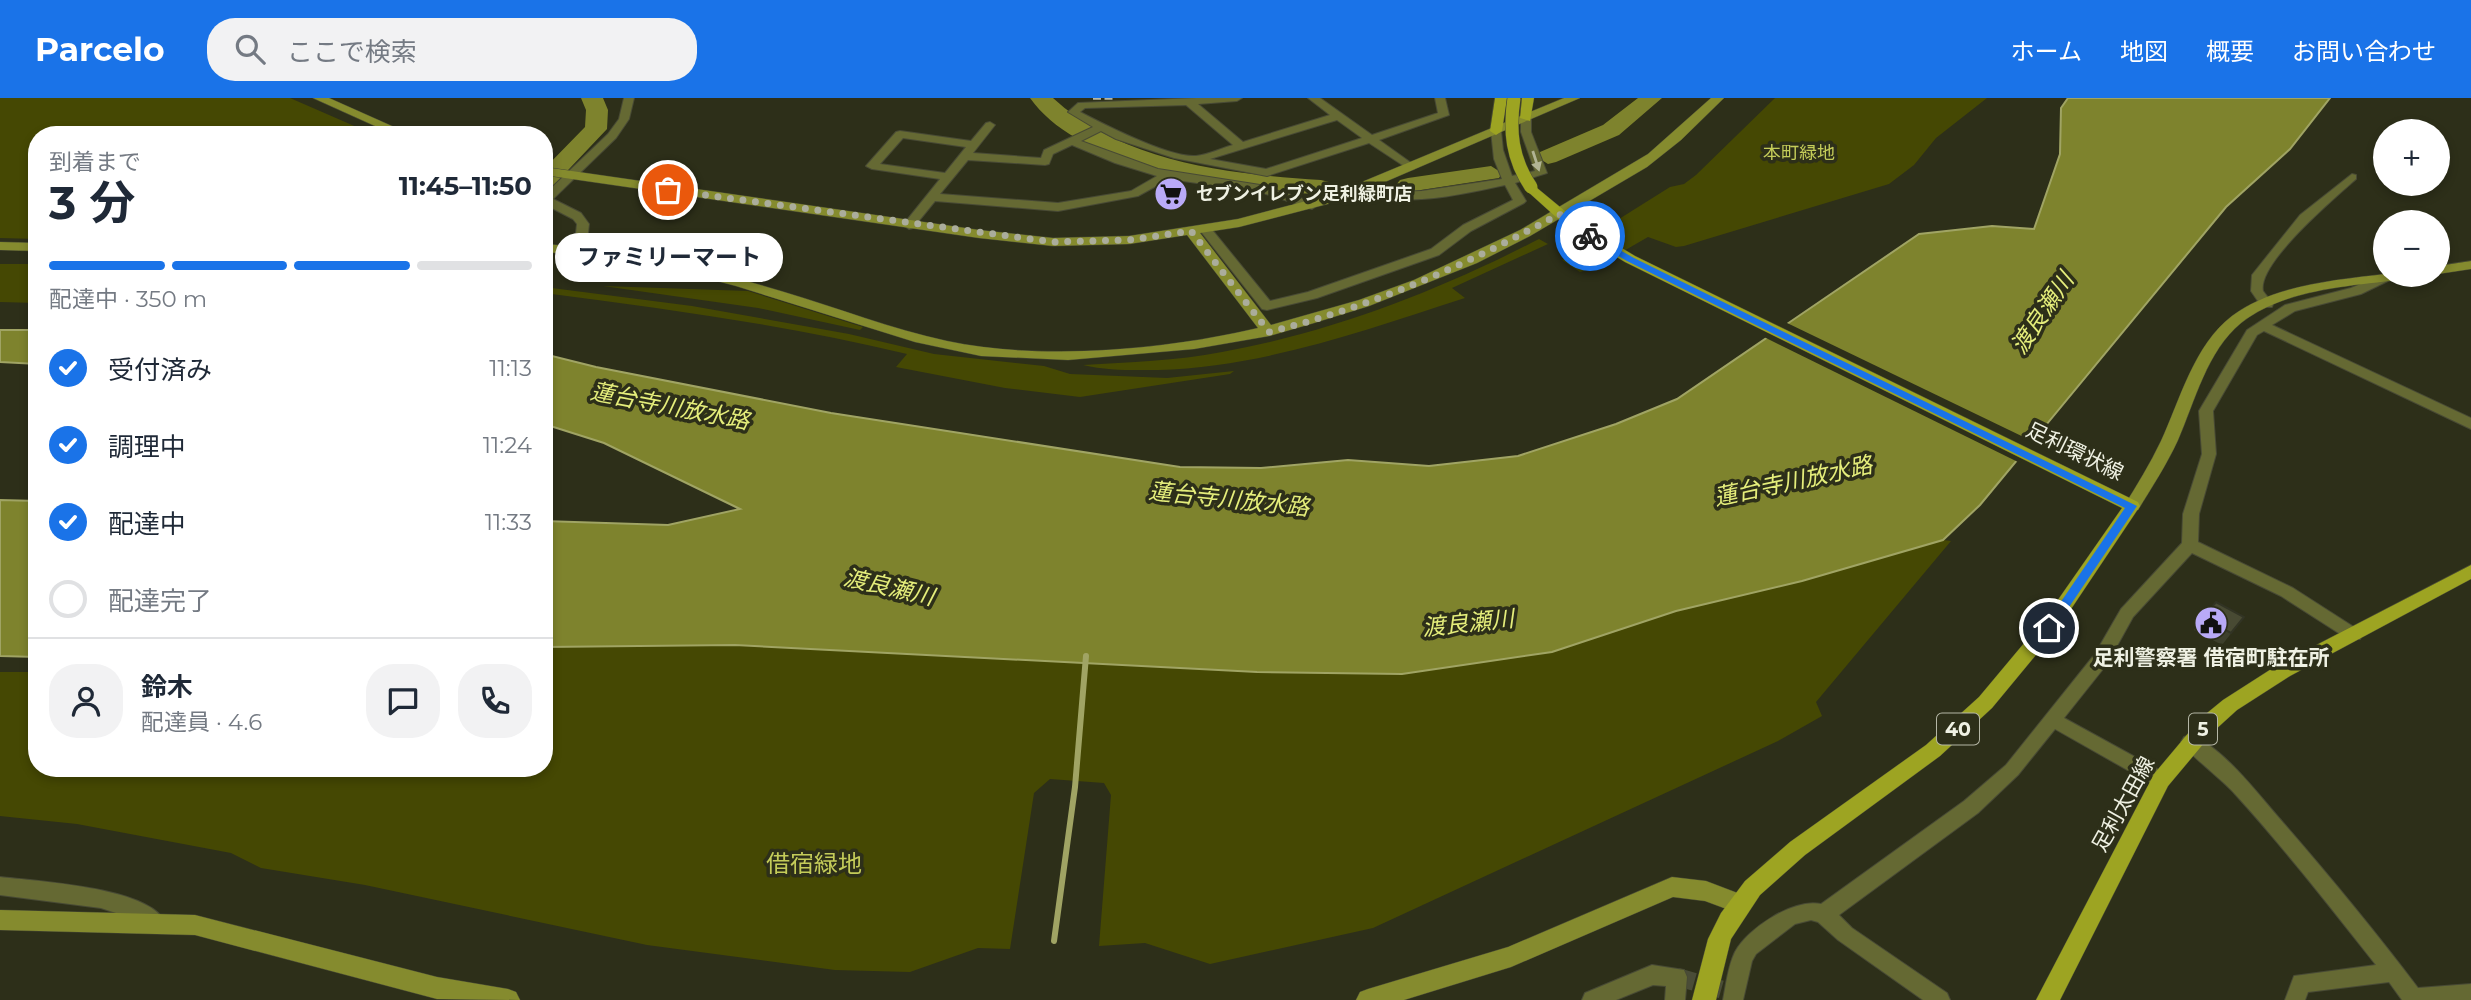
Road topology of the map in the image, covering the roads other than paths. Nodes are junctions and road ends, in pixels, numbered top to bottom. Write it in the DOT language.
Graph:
graph roads {
  1 [pos="319,98"];
  2 [pos="629,98"];
  3 [pos="1237,98"];
  4 [pos="1313,98"];
  5 [pos="1440,98"];
  6 [pos="1501,98"];
  7 [pos="1514,98"];
  8 [pos="1528,98"];
  9 [pos="1574,98"];
  10 [pos="1718,98"];
  11 [pos="1190,103"];
  12 [pos="1338,116"];
  13 [pos="1526,118"];
  14 [pos="990,125"];
  15 [pos="385,126"];
  16 [pos="1097,129"];
  17 [pos="1496,131"];
  18 [pos="1074,139"];
  19 [pos="1372,141"];
  20 [pos="974,145"];
  21 [pos="1241,146"];
  22 [pos="966,156"];
  23 [pos="1195,160"];
  24 [pos="1410,167"];
  25 [pos="553,173"];
  26 [pos="567,175"];
  27 [pos="1167,175"];
  28 [pos="948,177"];
  29 [pos="2352,177"];
  30 [pos="1507,181"];
  31 [pos="1362,188"];
  32 [pos="553,192"];
  33 [pos="932,197"];
  34 [pos="553,204"];
  35 [pos="1311,205"];
  36 [pos="1559,214"];
  37 [pos="909,225"];
  38 [pos="1198,230"];
  39 [pos="0,246"];
  40 [pos="28,247"];
  41 [pos="553,248"];
  42 [pos="570,249"];
  43 [pos="2471,265"];
  44 [pos="2450,268"];
  45 [pos="2373,281"];
  46 [pos="2373,285"];
  47 [pos="2267,304"];
  48 [pos="2261,325"];
  49 [pos="1269,332"];
  50 [pos="2471,424"];
  51 [pos="2132,506"];
  52 [pos="2190,545"];
  53 [pos="2471,571"];
  54 [pos="2354,635"];
  55 [pos="2055,720"];
  56 [pos="2190,742"];
  57 [pos="2161,780"];
  58 [pos="0,886"];
  59 [pos="1740,904"];
  60 [pos="1824,914"];
  61 [pos="0,920"];
  62 [pos="155,922"];
  63 [pos="2395,972"];
  64 [pos="2471,993"];
  65 [pos="2414,999"];
  66 [pos="509,1000"];
  67 [pos="1368,1000"];
  68 [pos="1592,1000"];
  69 [pos="1675,1000"];
  70 [pos="1704,1000"];
  71 [pos="1733,1000"];
  72 [pos="1940,1000"];
  73 [pos="2048,1000"];
  74 [pos="2295,1000"];
  1 -- 15 [label="street"];
  2 -- 26 [label="street"];
  3 -- 11 [label="street"];
  4 -- 12 [label="street"];
  5 -- 19 [label="street"];
  6 -- 17 [label="main road"];
  7 -- 36 [label="main road, 足利環状線, bridge"];
  8 -- 13 [label="main road"];
  9 -- 13 [label="street"];
  10 -- 36 [label="street"];
  11 -- 16 [label="street"];
  11 -- 21 [label="street"];
  12 -- 19 [label="street"];
  12 -- 21 [label="street"];
  13 -- 17 [label="street"];
  13 -- 30 [label="street, one-way"];
  14 -- 20 [label="street"];
  16 -- 18 [label="street"];
  16 -- 23 [label="street"];
  17 -- 24 [label="street"];
  17 -- 30 [label="street"];
  18 -- 22 [label="street"];
  18 -- 27 [label="street"];
  19 -- 23 [label="street"];
  19 -- 24 [label="street"];
  20 -- 22 [label="street"];
  20 -- 28 [label="street"];
  21 -- 23 [label="street"];
  22 -- 28 [label="street"];
  24 -- 31 [label="street"];
  25 -- 26 [label="street"];
  26 -- 32 [label="street"];
  26 -- 37 [label="street"];
  27 -- 33 [label="street"];
  27 -- 35 [label="street"];
  28 -- 33 [label="street"];
  29 -- 47 [label="street"];
  30 -- 31 [label="street"];
  30 -- 38 [label="street"];
  31 -- 35 [label="street"];
  33 -- 37 [label="street"];
  34 -- 42 [label="street"];
  35 -- 38 [label="street"];
  36 -- 49 [label="street"];
  36 -- 51 [label="main road, 足利環状線"];
  37 -- 38 [label="street"];
  38 -- 49 [label="street"];
  39 -- 40 [label="street"];
  41 -- 42 [label="street"];
  42 -- 49 [label="street"];
  43 -- 44 [label="street"];
  45 -- 47 [label="street"];
  46 -- 48 [label="street"];
  47 -- 51 [label="street"];
  48 -- 50 [label="street"];
  48 -- 52 [label="street"];
  51 -- 59 [label="main road, 足利環状線 / 40"];
  52 -- 54 [label="street"];
  52 -- 55 [label="street"];
  53 -- 54 [label="main road, 足利太田線 / 5"];
  54 -- 56 [label="main road, 足利太田線 / 5"];
  55 -- 57 [label="street"];
  55 -- 60 [label="street"];
  56 -- 57 [label="main road, 足利太田線 / 5"];
  56 -- 63 [label="street"];
  57 -- 73 [label="main road, 足利太田線 / 5"];
  58 -- 62 [label="street"];
  59 -- 67 [label="street"];
  59 -- 70 [label="main road, 足利環状線 / 40"];
  60 -- 71 [label="street"];
  60 -- 72 [label="street"];
  61 -- 62 [label="street"];
  62 -- 66 [label="street"];
  63 -- 65 [label="street"];
  63 -- 74 [label="street"];
  64 -- 65 [label="street"];
  68 -- 69 [label="street"];
}
